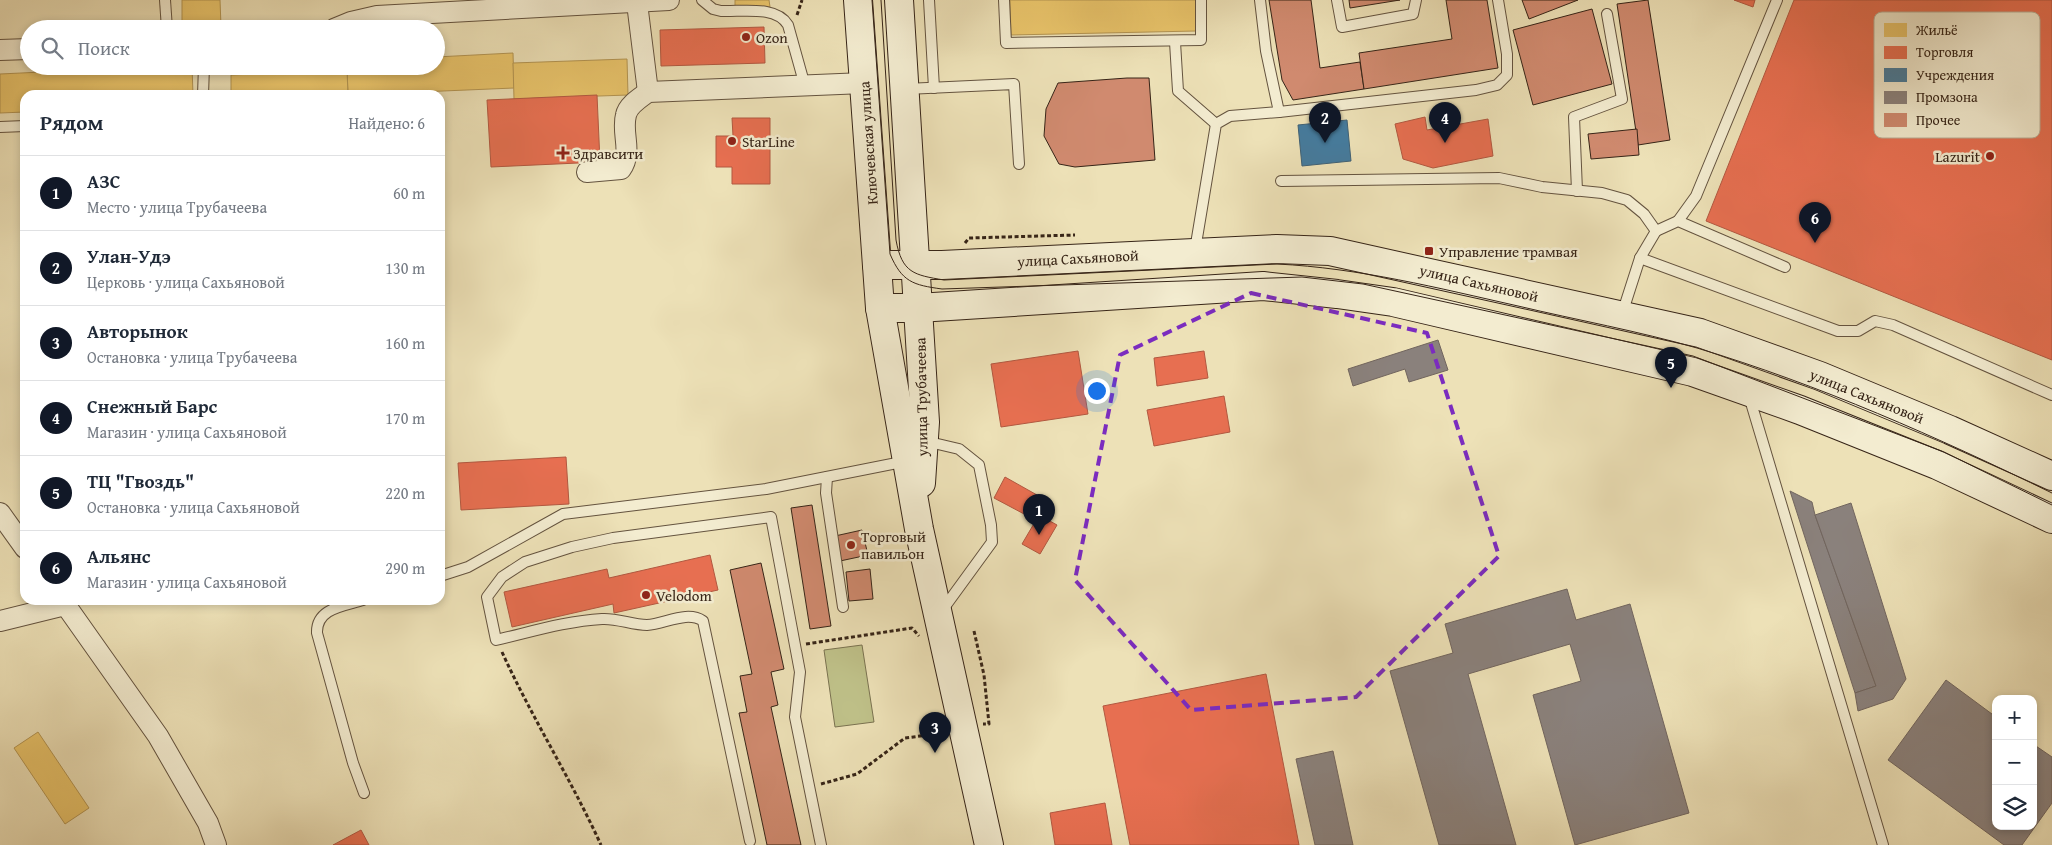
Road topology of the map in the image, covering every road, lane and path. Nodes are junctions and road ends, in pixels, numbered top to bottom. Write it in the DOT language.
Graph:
graph roads {
  1 [pos="165,0"];
  2 [pos="669,0"];
  3 [pos="702,0"];
  4 [pos="858,0"];
  5 [pos="899,0"];
  6 [pos="928,0"];
  7 [pos="1004,0"];
  8 [pos="1201,0"];
  9 [pos="1260,0"];
  10 [pos="1337,0"];
  11 [pos="1416,0"];
  12 [pos="1498,0"];
  13 [pos="1777,0"];
  14 [pos="637,3"];
  15 [pos="1607,14"];
  16 [pos="167,20"];
  17 [pos="360,20"];
  18 [pos="1176,42"];
  19 [pos="20,49"];
  20 [pos="0,50"];
  21 [pos="204,75"];
  22 [pos="864,84"];
  23 [pos="805,86"];
  24 [pos="934,88"];
  25 [pos="203,90"];
  26 [pos="904,90"];
  27 [pos="648,92"];
  28 [pos="1279,112"];
  29 [pos="1216,124"];
  30 [pos="0,126"];
  31 [pos="20,126"];
  32 [pos="1019,164"];
  33 [pos="588,172"];
  34 [pos="1281,181"];
  35 [pos="1577,191"];
  36 [pos="1678,221"];
  37 [pos="1656,231"];
  38 [pos="1304,250"];
  39 [pos="1194,253"];
  40 [pos="1640,258"];
  41 [pos="916,264"];
  42 [pos="1785,267"];
  43 [pos="878,286"];
  44 [pos="1301,290"];
  45 [pos="918,308"];
  46 [pos="1621,315"];
  47 [pos="1748,390"];
  48 [pos="2052,395"];
  49 [pos="915,451"];
  50 [pos="2052,476"];
  51 [pos="827,477"];
  52 [pos="0,512"];
  53 [pos="2052,519"];
  54 [pos="20,541"];
  55 [pos="445,574"];
  56 [pos="54,605"];
  57 [pos="66,605"];
  58 [pos="348,605"];
  59 [pos="843,607"];
  60 [pos="938,617"];
  61 [pos="0,621"];
  62 [pos="974,631"];
  63 [pos="496,640"];
  64 [pos="923,642"];
  65 [pos="795,646"];
  66 [pos="978,725"];
  67 [pos="951,732"];
  68 [pos="809,788"];
  69 [pos="364,793"];
  70 [pos="750,841"];
  71 [pos="216,845"];
  72 [pos="601,845"];
  73 [pos="821,845"];
  74 [pos="989,845"];
  75 [pos="1883,845"];
  1 -- 16 [label="lane"];
  2 -- 14 [label="street"];
  3 -- 23 [label="lane"];
  4 -- 22 [label="main road, Ключевская улица"];
  5 -- 26 [label="main road"];
  6 -- 24 [label="lane"];
  7 -- 18 [label="lane"];
  8 -- 18 [label="lane"];
  9 -- 28 [label="lane"];
  10 -- 11 [label="lane"];
  12 -- 28 [label="lane"];
  13 -- 36 [label="lane"];
  14 -- 17 [label="street"];
  14 -- 27 [label="street"];
  15 -- 35 [label="lane"];
  18 -- 29 [label="lane"];
  19 -- 20 [label="street"];
  21 -- 25 [label="lane"];
  22 -- 23 [label="street"];
  22 -- 43 [label="main road, Ключевская улица"];
  23 -- 27 [label="street"];
  24 -- 26 [label="lane"];
  24 -- 32 [label="lane"];
  26 -- 41 [label="main road"];
  27 -- 33 [label="street"];
  28 -- 29 [label="lane"];
  29 -- 39 [label="lane"];
  30 -- 31 [label="lane"];
  34 -- 35 [label="lane"];
  35 -- 37 [label="lane"];
  36 -- 37 [label="lane"];
  36 -- 42 [label="lane"];
  37 -- 40 [label="lane"];
  38 -- 39 [label="main road, улица Сахьяновой"];
  38 -- 44 [label="main road"];
  38 -- 46 [label="main road, улица Сахьяновой"];
  39 -- 41 [label="main road, улица Сахьяновой"];
  40 -- 46 [label="lane"];
  40 -- 48 [label="lane"];
  41 -- 43 [label="main road, улица Сахьяновой"];
  41 -- 45 [label="main road, улица Трубачеева"];
  43 -- 45 [label="main road"];
  43 -- 49 [label="main road, улица Трубачеева"];
  44 -- 45 [label="main road"];
  44 -- 47 [label="main road"];
  45 -- 49 [label="main road, улица Трубачеева"];
  46 -- 50 [label="main road, улица Сахьяновой"];
  47 -- 53 [label="main road"];
  47 -- 75 [label="lane"];
  49 -- 51 [label="lane"];
  49 -- 60 [label="main road, улица Трубачеева"];
  49 -- 60 [label="lane"];
  51 -- 55 [label="lane"];
  51 -- 59 [label="lane"];
  52 -- 54 [label="street"];
  56 -- 61 [label="street"];
  57 -- 71 [label="street"];
  58 -- 69 [label="lane"];
  60 -- 74 [label="main road, улица Трубачеева"];
  62 -- 66 [label="path"];
  63 -- 65 [label="lane"];
  63 -- 70 [label="lane"];
  63 -- 72 [label="path"];
  64 -- 65 [label="path"];
  65 -- 68 [label="lane"];
  67 -- 68 [label="path"];
  68 -- 73 [label="lane"];
}
